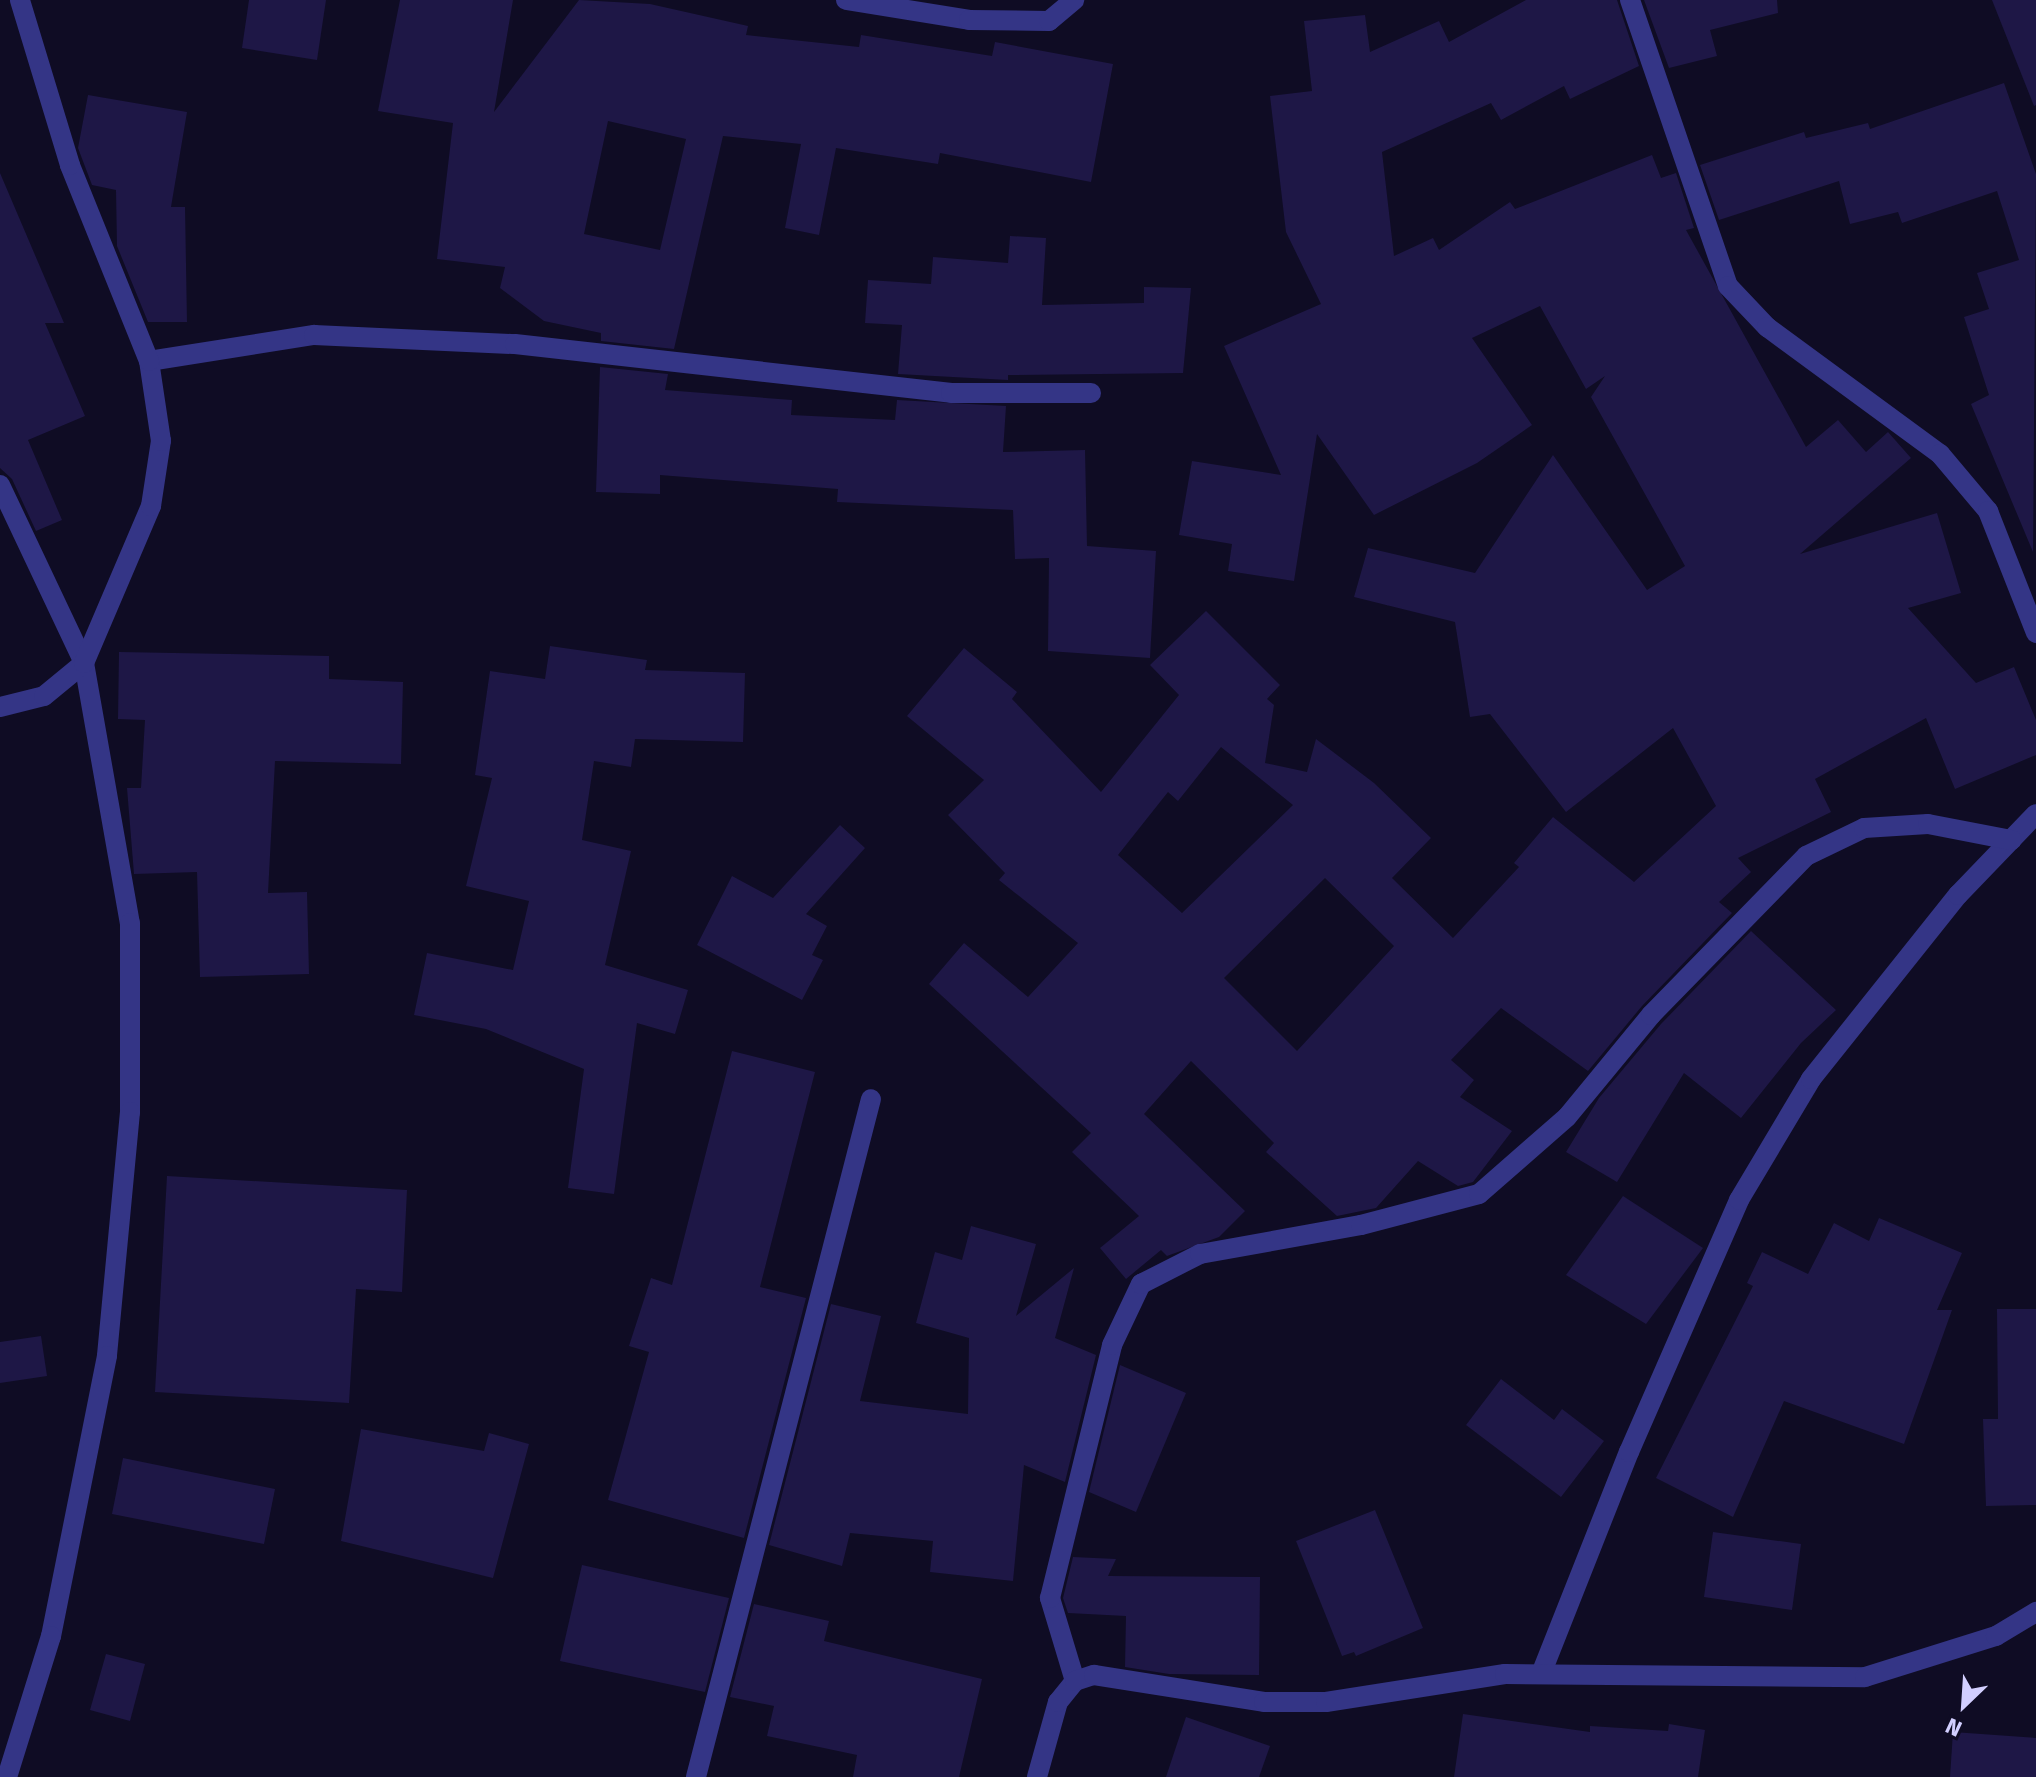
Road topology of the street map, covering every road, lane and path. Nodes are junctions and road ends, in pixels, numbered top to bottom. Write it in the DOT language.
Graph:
graph roads {
  1 [pos="20,0"];
  2 [pos="846,0"];
  3 [pos="1074,0"];
  4 [pos="1630,0"];
  5 [pos="149,361"];
  6 [pos="1091,393"];
  7 [pos="0,485"];
  8 [pos="5,505"];
  9 [pos="2035,630"];
  10 [pos="84,663"];
  11 [pos="0,707"];
  12 [pos="2036,814"];
  13 [pos="2011,840"];
  14 [pos="871,1099"];
  15 [pos="2036,1612"];
  16 [pos="1541,1674"];
  17 [pos="1075,1681"];
  18 [pos="7,1777"];
  19 [pos="696,1777"];
  20 [pos="1037,1777"];
  1 -- 5 [label="street"];
  2 -- 3 [label="street"];
  4 -- 9 [label="street"];
  5 -- 6 [label="street"];
  5 -- 10 [label="street"];
  7 -- 8 [label="street"];
  8 -- 10 [label="street"];
  10 -- 11 [label="street"];
  10 -- 18 [label="street"];
  12 -- 13 [label="street"];
  13 -- 16 [label="street"];
  13 -- 17 [label="street"];
  14 -- 19 [label="street"];
  15 -- 16 [label="street"];
  16 -- 17 [label="street"];
  17 -- 20 [label="street"];
}
